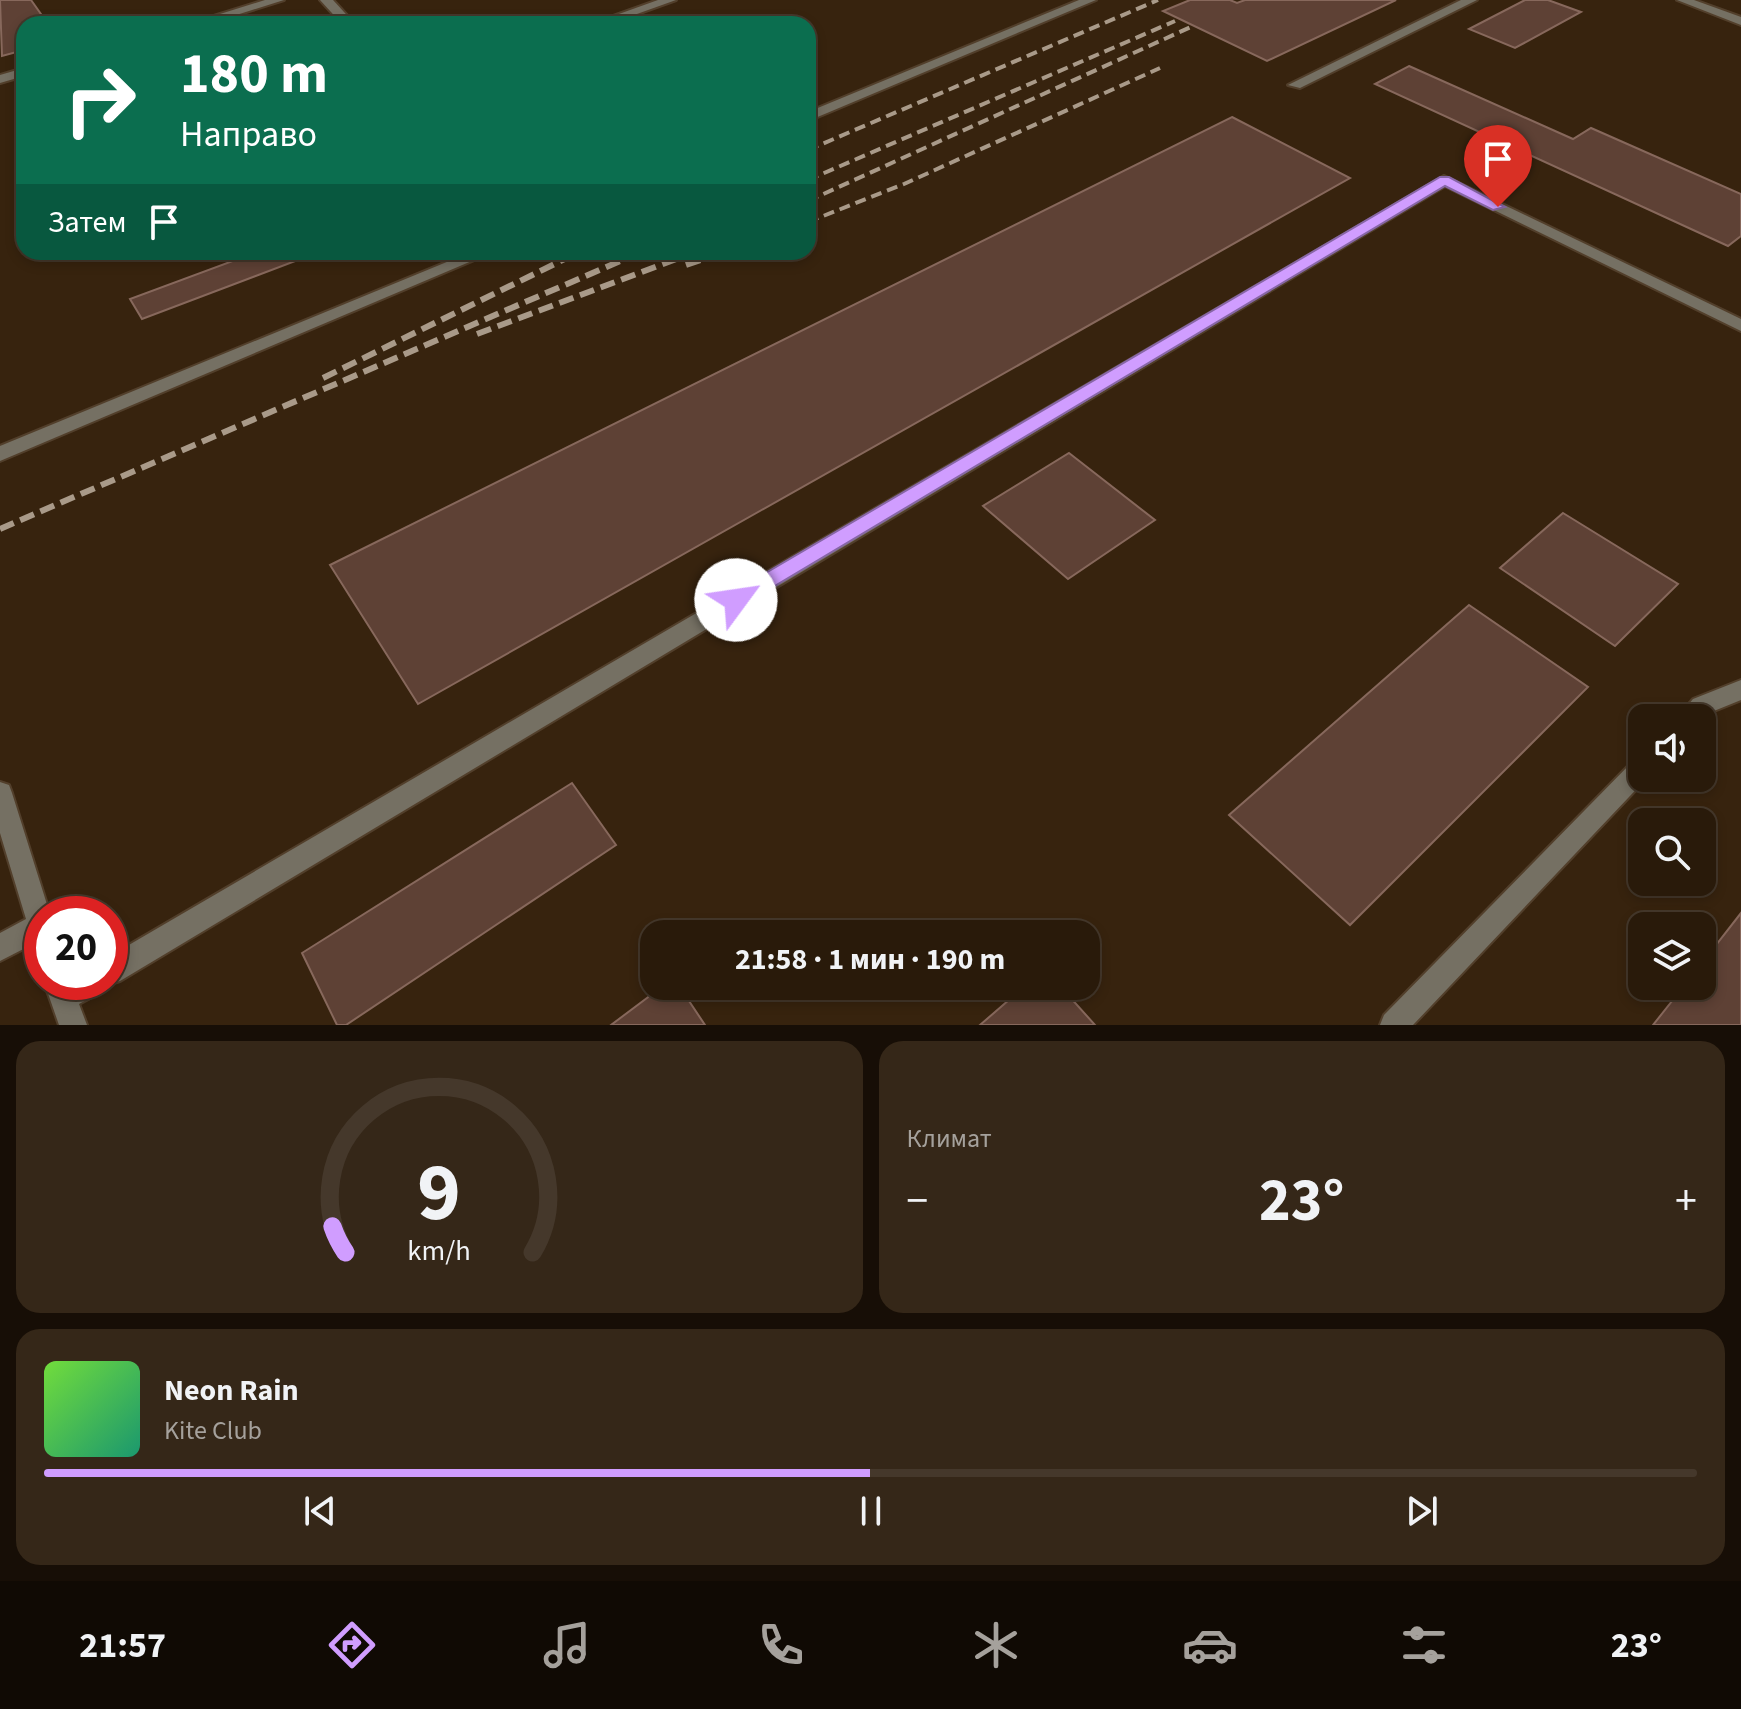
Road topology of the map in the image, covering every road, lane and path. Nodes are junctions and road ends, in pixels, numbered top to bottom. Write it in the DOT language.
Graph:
graph roads {
  1 [pos="278,0"];
  2 [pos="326,0"];
  3 [pos="670,0"];
  4 [pos="1090,0"];
  5 [pos="1471,0"];
  6 [pos="1683,0"];
  7 [pos="222,16"];
  8 [pos="341,16"];
  9 [pos="621,16"];
  10 [pos="1741,21"];
  11 [pos="1295,85"];
  12 [pos="816,114"];
  13 [pos="466,260"];
  14 [pos="1741,326"];
  15 [pos="0,454"];
  16 [pos="1741,690"];
  17 [pos="1706,704"];
  18 [pos="1628,782"];
  19 [pos="0,793"];
  20 [pos="32,896"];
  21 [pos="24,936"];
  22 [pos="0,948"];
  23 [pos="128,960"];
  24 [pos="64,1000"];
  25 [pos="73,1025"];
  26 [pos="1394,1025"];
  1 -- 7 [label="lane"];
  2 -- 8 [label="lane"];
  3 -- 9 [label="lane"];
  4 -- 12 [label="lane"];
  5 -- 11 [label="lane"];
  6 -- 10 [label="lane"];
  13 -- 15 [label="lane"];
  14 -- 23 [label="lane"];
  16 -- 17 [label="lane"];
  18 -- 26 [label="lane"];
  19 -- 20 [label="lane"];
  21 -- 22 [label="lane"];
  24 -- 25 [label="lane"];
}
